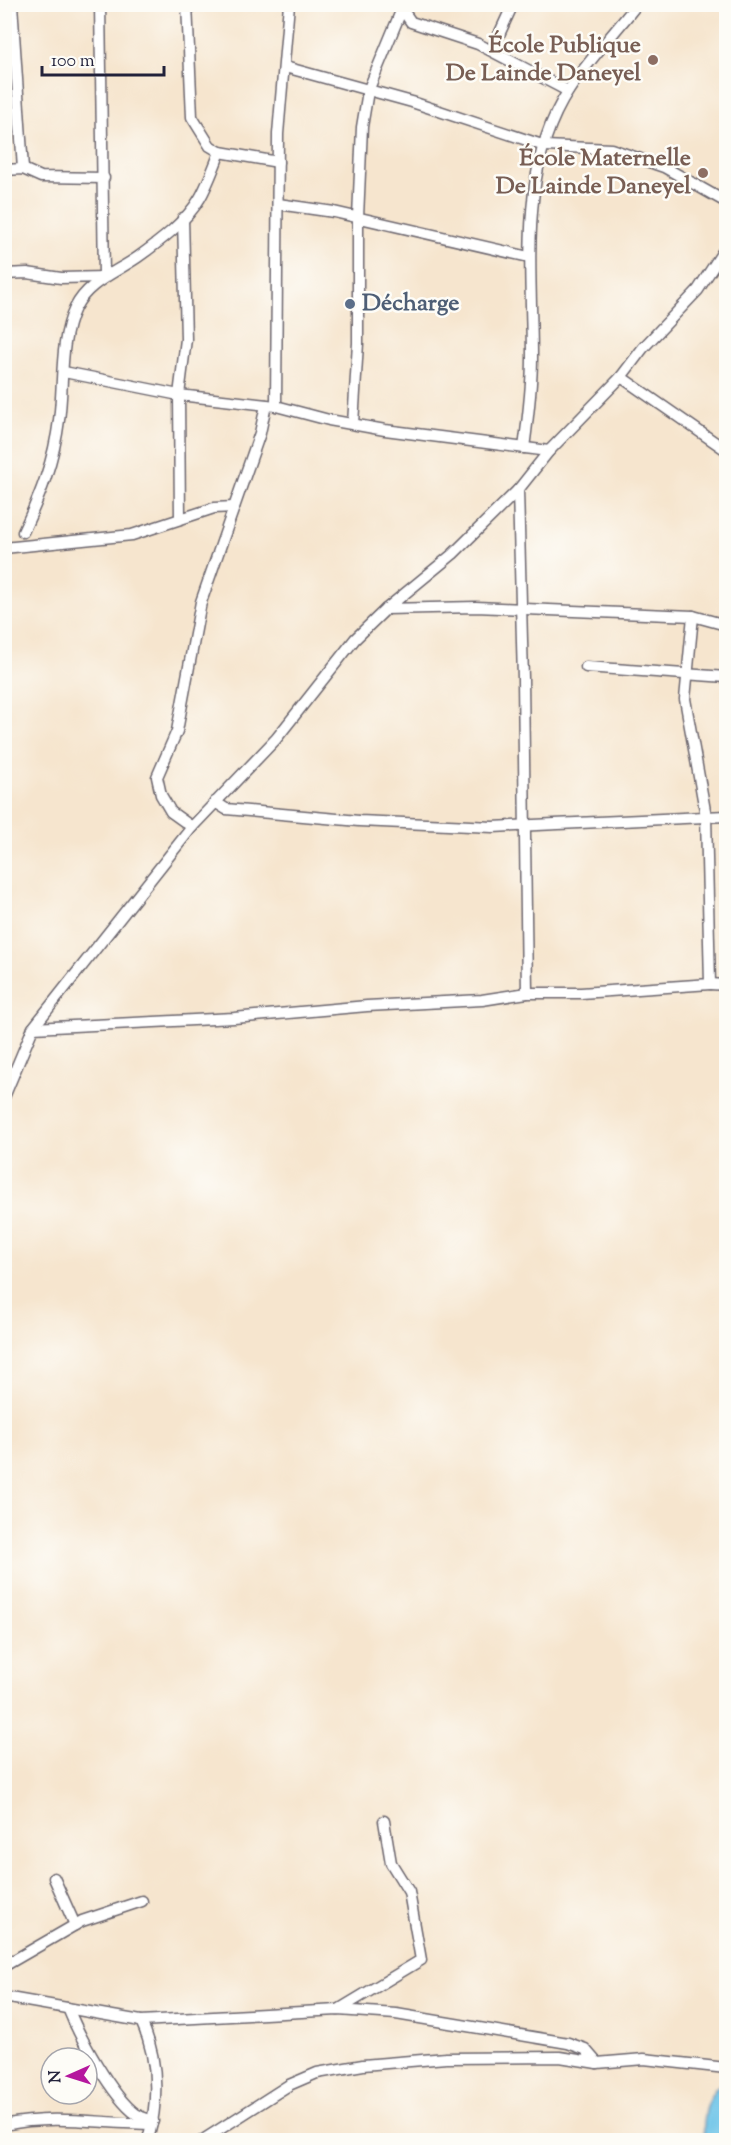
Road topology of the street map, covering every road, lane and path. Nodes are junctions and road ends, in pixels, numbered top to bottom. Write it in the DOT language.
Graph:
graph roads {
  1 [pos="12,4"];
  2 [pos="100,4"];
  3 [pos="187,4"];
  4 [pos="289,4"];
  5 [pos="513,4"];
  6 [pos="637,4"];
  7 [pos="401,6"];
  8 [pos="492,50"];
  9 [pos="285,68"];
  10 [pos="368,91"];
  11 [pos="568,91"];
  12 [pos="545,146"];
  13 [pos="220,152"];
  14 [pos="278,162"];
  15 [pos="22,169"];
  16 [pos="4,170"];
  17 [pos="104,178"];
  18 [pos="726,202"];
  19 [pos="278,204"];
  20 [pos="358,217"];
  21 [pos="183,218"];
  22 [pos="726,247"];
  23 [pos="529,257"];
  24 [pos="4,274"];
  25 [pos="104,277"];
  26 [pos="64,372"];
  27 [pos="621,377"];
  28 [pos="179,395"];
  29 [pos="271,405"];
  30 [pos="353,424"];
  31 [pos="524,448"];
  32 [pos="726,450"];
  33 [pos="549,451"];
  34 [pos="518,490"];
  35 [pos="234,507"];
  36 [pos="180,519"];
  37 [pos="23,532"];
  38 [pos="4,548"];
  39 [pos="386,609"];
  40 [pos="521,609"];
  41 [pos="693,616"];
  42 [pos="726,625"];
  43 [pos="586,667"];
  44 [pos="687,674"];
  45 [pos="726,677"];
  46 [pos="215,802"];
  47 [pos="706,816"];
  48 [pos="726,816"];
  49 [pos="192,826"];
  50 [pos="524,827"];
  51 [pos="710,984"];
  52 [pos="726,985"];
  53 [pos="527,993"];
  54 [pos="33,1028"];
  55 [pos="4,1097"];
  56 [pos="384,1821"];
  57 [pos="54,1878"];
  58 [pos="142,1901"];
  59 [pos="75,1925"];
  60 [pos="4,1966"];
  61 [pos="4,1997"];
  62 [pos="68,2008"];
  63 [pos="338,2010"];
  64 [pos="141,2021"];
  65 [pos="597,2063"];
  66 [pos="726,2068"];
  67 [pos="153,2123"];
  68 [pos="4,2125"];
  69 [pos="148,2140"];
  70 [pos="203,2140"];
  1 -- 15 [label="street"];
  2 -- 17 [label="street"];
  3 -- 13 [label="street"];
  4 -- 9 [label="street"];
  5 -- 8 [label="street"];
  6 -- 11 [label="street"];
  7 -- 8 [label="street"];
  7 -- 10 [label="street"];
  8 -- 11 [label="street"];
  9 -- 10 [label="street"];
  9 -- 14 [label="street"];
  10 -- 12 [label="street"];
  10 -- 20 [label="street"];
  11 -- 12 [label="street"];
  12 -- 18 [label="street"];
  12 -- 23 [label="street"];
  13 -- 14 [label="street"];
  13 -- 21 [label="street"];
  14 -- 19 [label="street"];
  15 -- 16 [label="street"];
  15 -- 17 [label="street"];
  17 -- 25 [label="street"];
  19 -- 20 [label="street"];
  19 -- 29 [label="street"];
  20 -- 23 [label="street"];
  20 -- 30 [label="street"];
  21 -- 25 [label="street"];
  21 -- 28 [label="street"];
  22 -- 27 [label="street"];
  23 -- 31 [label="street"];
  24 -- 25 [label="street"];
  25 -- 26 [label="street"];
  26 -- 28 [label="street"];
  26 -- 37 [label="street"];
  27 -- 32 [label="street"];
  27 -- 33 [label="street"];
  28 -- 29 [label="street"];
  28 -- 36 [label="street"];
  29 -- 30 [label="street"];
  29 -- 35 [label="street"];
  30 -- 31 [label="street"];
  31 -- 33 [label="street"];
  33 -- 34 [label="street"];
  34 -- 39 [label="street"];
  34 -- 40 [label="street"];
  35 -- 36 [label="street"];
  35 -- 49 [label="street"];
  36 -- 38 [label="street"];
  39 -- 40 [label="street"];
  39 -- 46 [label="street"];
  40 -- 41 [label="street"];
  40 -- 50 [label="street"];
  41 -- 42 [label="street"];
  41 -- 44 [label="street"];
  43 -- 44 [label="street"];
  44 -- 45 [label="street"];
  44 -- 47 [label="street"];
  46 -- 49 [label="street"];
  46 -- 50 [label="street"];
  47 -- 48 [label="street"];
  47 -- 50 [label="street"];
  47 -- 51 [label="street"];
  49 -- 54 [label="street"];
  50 -- 53 [label="street"];
  51 -- 52 [label="street"];
  51 -- 53 [label="street"];
  53 -- 54 [label="street"];
  54 -- 55 [label="street"];
  56 -- 63 [label="street"];
  57 -- 59 [label="street"];
  58 -- 59 [label="street"];
  59 -- 60 [label="street"];
  61 -- 62 [label="street"];
  62 -- 64 [label="street"];
  62 -- 67 [label="street"];
  63 -- 64 [label="street"];
  63 -- 65 [label="street"];
  64 -- 67 [label="street"];
  65 -- 66 [label="street"];
  65 -- 70 [label="street"];
  67 -- 68 [label="street"];
  67 -- 69 [label="street"];
}
